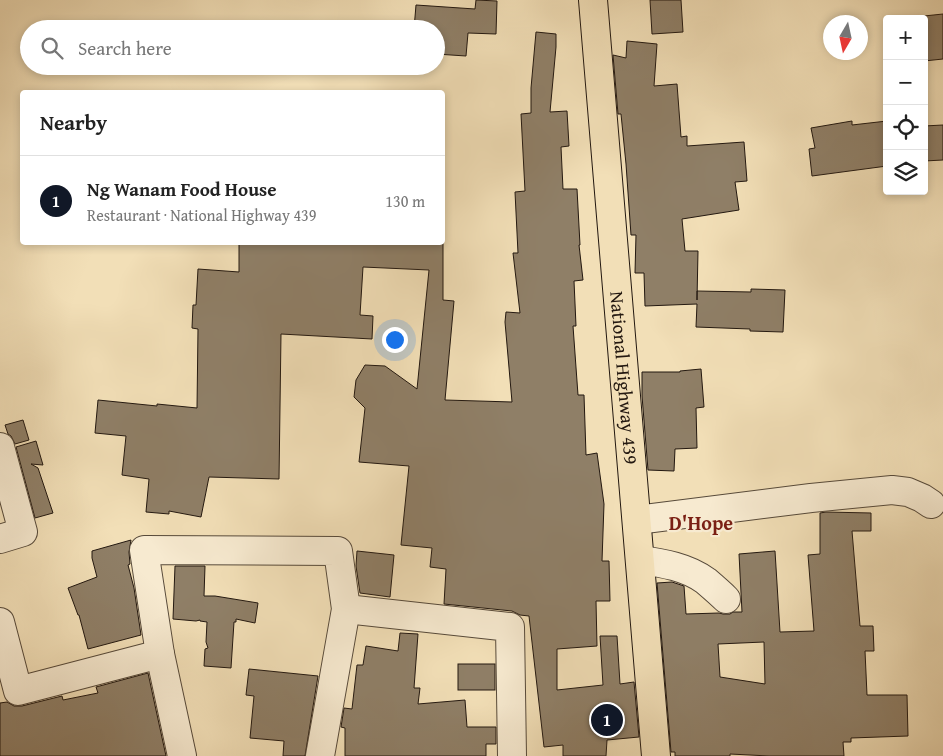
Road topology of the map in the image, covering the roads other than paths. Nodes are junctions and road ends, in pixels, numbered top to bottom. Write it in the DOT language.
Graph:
graph roads {
  1 [pos="593,0"];
  2 [pos="0,447"];
  3 [pos="932,504"];
  4 [pos="637,520"];
  5 [pos="0,539"];
  6 [pos="640,560"];
  7 [pos="726,600"];
  8 [pos="346,609"];
  9 [pos="0,622"];
  10 [pos="160,654"];
  11 [pos="182,756"];
  12 [pos="320,756"];
  13 [pos="512,756"];
  14 [pos="656,756"];
  1 -- 4 [label="main road, National Highway 439"];
  2 -- 5 [label="street"];
  3 -- 4 [label="street"];
  4 -- 6 [label="main road, National Highway 439"];
  6 -- 7 [label="street"];
  6 -- 14 [label="main road, National Highway 439"];
  8 -- 10 [label="street"];
  8 -- 12 [label="street"];
  8 -- 13 [label="street"];
  9 -- 10 [label="street"];
  10 -- 11 [label="street"];
}
